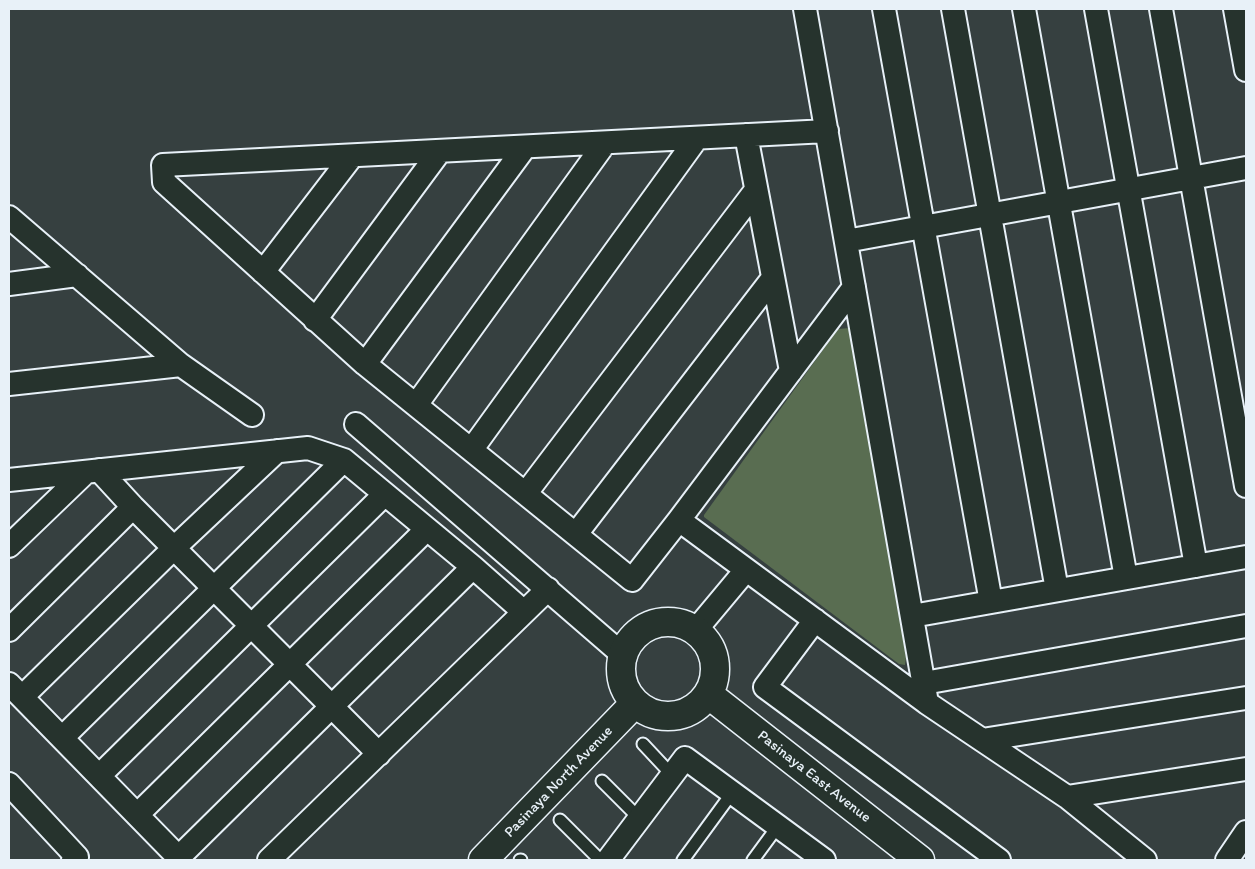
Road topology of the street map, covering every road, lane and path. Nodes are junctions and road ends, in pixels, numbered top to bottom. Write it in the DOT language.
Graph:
graph roads {
  1 [pos="805,9"];
  2 [pos="884,9"];
  3 [pos="953,9"];
  4 [pos="1024,9"];
  5 [pos="1096,9"];
  6 [pos="1161,9"];
  7 [pos="1235,9"];
  8 [pos="1245,60"];
  9 [pos="827,132"];
  10 [pos="746,135"];
  11 [pos="697,138"];
  12 [pos="605,143"];
  13 [pos="525,147"];
  14 [pos="440,151"];
  15 [pos="352,156"];
  16 [pos="1246,168"];
  17 [pos="1191,178"];
  18 [pos="756,190"];
  19 [pos="1129,190"];
  20 [pos="1059,202"];
  21 [pos="990,215"];
  22 [pos="9,217"];
  23 [pos="923,227"];
  24 [pos="846,241"];
  25 [pos="263,272"];
  26 [pos="77,275"];
  27 [pos="773,278"];
  28 [pos="9,284"];
  29 [pos="854,287"];
  30 [pos="315,320"];
  31 [pos="181,364"];
  32 [pos="365,364"];
  33 [pos="791,371"];
  34 [pos="9,384"];
  35 [pos="416,405"];
  36 [pos="252,415"];
  37 [pos="356,424"];
  38 [pos="472,449"];
  39 [pos="277,451"];
  40 [pos="344,460"];
  41 [pos="92,471"];
  42 [pos="9,480"];
  43 [pos="1246,486"];
  44 [pos="526,493"];
  45 [pos="385,494"];
  46 [pos="133,507"];
  47 [pos="679,520"];
  48 [pos="427,529"];
  49 [pos="576,534"];
  50 [pos="9,546"];
  51 [pos="174,548"];
  52 [pos="1246,557"];
  53 [pos="1196,566"];
  54 [pos="472,567"];
  55 [pos="746,570"];
  56 [pos="1126,578"];
  57 [pos="213,588"];
  58 [pos="548,589"];
  59 [pos="1058,590"];
  60 [pos="991,602"];
  61 [pos="524,612"];
  62 [pos="912,616"];
  63 [pos="815,620"];
  64 [pos="251,626"];
  65 [pos="1246,626"];
  66 [pos="9,630"];
  67 [pos="695,631"];
  68 [pos="623,654"];
  69 [pos="290,664"];
  70 [pos="16,691"];
  71 [pos="925,693"];
  72 [pos="708,694"];
  73 [pos="1246,698"];
  74 [pos="635,704"];
  75 [pos="332,707"];
  76 [pos="62,738"];
  77 [pos="982,740"];
  78 [pos="643,744"];
  79 [pos="379,754"];
  80 [pos="1246,769"];
  81 [pos="672,775"];
  82 [pos="99,776"];
  83 [pos="602,782"];
  84 [pos="9,784"];
  85 [pos="732,793"];
  86 [pos="1067,796"];
  87 [pos="137,815"];
  88 [pos="639,818"];
  89 [pos="560,820"];
  90 [pos="778,826"];
  91 [pos="1246,832"];
  92 [pos="180,859"];
  93 [pos="73,860"];
  94 [pos="269,860"];
  95 [pos="483,860"];
  96 [pos="600,860"];
  97 [pos="608,860"];
  98 [pos="683,860"];
  99 [pos="753,860"];
  100 [pos="823,860"];
  101 [pos="920,860"];
  102 [pos="999,860"];
  103 [pos="1145,860"];
  104 [pos="1226,860"];
  1 -- 9 [label="street"];
  2 -- 23 [label="street"];
  3 -- 21 [label="street"];
  4 -- 20 [label="street"];
  5 -- 19 [label="street"];
  6 -- 17 [label="street"];
  7 -- 8 [label="street"];
  9 -- 10 [label="street"];
  9 -- 24 [label="street"];
  10 -- 11 [label="street"];
  10 -- 18 [label="street"];
  11 -- 12 [label="street"];
  11 -- 38 [label="street"];
  12 -- 13 [label="street"];
  12 -- 35 [label="street"];
  13 -- 14 [label="street"];
  13 -- 32 [label="street"];
  14 -- 15 [label="street"];
  14 -- 30 [label="street"];
  15 -- 25 [label="street"];
  15 -- 25 [label="street"];
  16 -- 17 [label="street"];
  17 -- 19 [label="street"];
  17 -- 43 [label="street"];
  18 -- 27 [label="street"];
  18 -- 44 [label="street"];
  19 -- 20 [label="street"];
  19 -- 53 [label="street"];
  20 -- 21 [label="street"];
  20 -- 56 [label="street"];
  21 -- 23 [label="street"];
  21 -- 59 [label="street"];
  22 -- 26 [label="street"];
  23 -- 24 [label="street"];
  23 -- 60 [label="street"];
  24 -- 29 [label="street"];
  25 -- 30 [label="street"];
  26 -- 28 [label="street"];
  26 -- 31 [label="street"];
  27 -- 33 [label="street"];
  27 -- 49 [label="street"];
  29 -- 33 [label="street"];
  29 -- 62 [label="street"];
  30 -- 32 [label="street"];
  31 -- 34 [label="street"];
  31 -- 36 [label="street"];
  32 -- 35 [label="street"];
  33 -- 47 [label="street"];
  35 -- 38 [label="street"];
  37 -- 58 [label="street"];
  38 -- 44 [label="street"];
  39 -- 40 [label="street"];
  39 -- 41 [label="street"];
  39 -- 51 [label="street"];
  40 -- 45 [label="street"];
  40 -- 57 [label="street"];
  41 -- 42 [label="street"];
  41 -- 46 [label="street"];
  41 -- 50 [label="street"];
  44 -- 49 [label="street"];
  45 -- 48 [label="street"];
  45 -- 64 [label="street"];
  46 -- 51 [label="street"];
  46 -- 66 [label="street"];
  47 -- 49 [label="street"];
  47 -- 55 [label="street"];
  48 -- 54 [label="street"];
  48 -- 69 [label="street"];
  51 -- 57 [label="street"];
  51 -- 70 [label="street"];
  52 -- 53 [label="street"];
  53 -- 56 [label="street"];
  54 -- 61 [label="street"];
  54 -- 75 [label="street"];
  55 -- 63 [label="street"];
  55 -- 67 [label="street"];
  56 -- 59 [label="street"];
  57 -- 64 [label="street"];
  57 -- 76 [label="street"];
  58 -- 61 [label="street"];
  58 -- 68 [label="street"];
  59 -- 60 [label="street"];
  60 -- 62 [label="street"];
  61 -- 79 [label="street"];
  62 -- 71 [label="street"];
  63 -- 71 [label="street"];
  63 -- 102 [label="street"];
  64 -- 69 [label="street"];
  64 -- 82 [label="street"];
  65 -- 71 [label="street"];
  67 -- 68 [label="street"];
  67 -- 72 [label="street"];
  68 -- 74 [label="street"];
  69 -- 75 [label="street"];
  69 -- 87 [label="street"];
  70 -- 76 [label="street"];
  71 -- 77 [label="street"];
  72 -- 74 [label="street"];
  72 -- 101 [label="street, Pasinaya East Avenue"];
  73 -- 77 [label="street"];
  74 -- 95 [label="street, Pasinaya North Avenue"];
  75 -- 79 [label="street"];
  75 -- 92 [label="street"];
  76 -- 82 [label="street"];
  77 -- 86 [label="street"];
  78 -- 81 [label="lane"];
  79 -- 94 [label="street"];
  80 -- 86 [label="street"];
  81 -- 85 [label="street"];
  81 -- 88 [label="street"];
  82 -- 87 [label="street"];
  83 -- 88 [label="lane"];
  84 -- 93 [label="street"];
  85 -- 90 [label="street"];
  85 -- 98 [label="lane"];
  86 -- 103 [label="street"];
  87 -- 92 [label="street"];
  88 -- 97 [label="street"];
  89 -- 96 [label="lane"];
  90 -- 99 [label="lane"];
  90 -- 100 [label="street"];
  91 -- 104 [label="street"];
}
